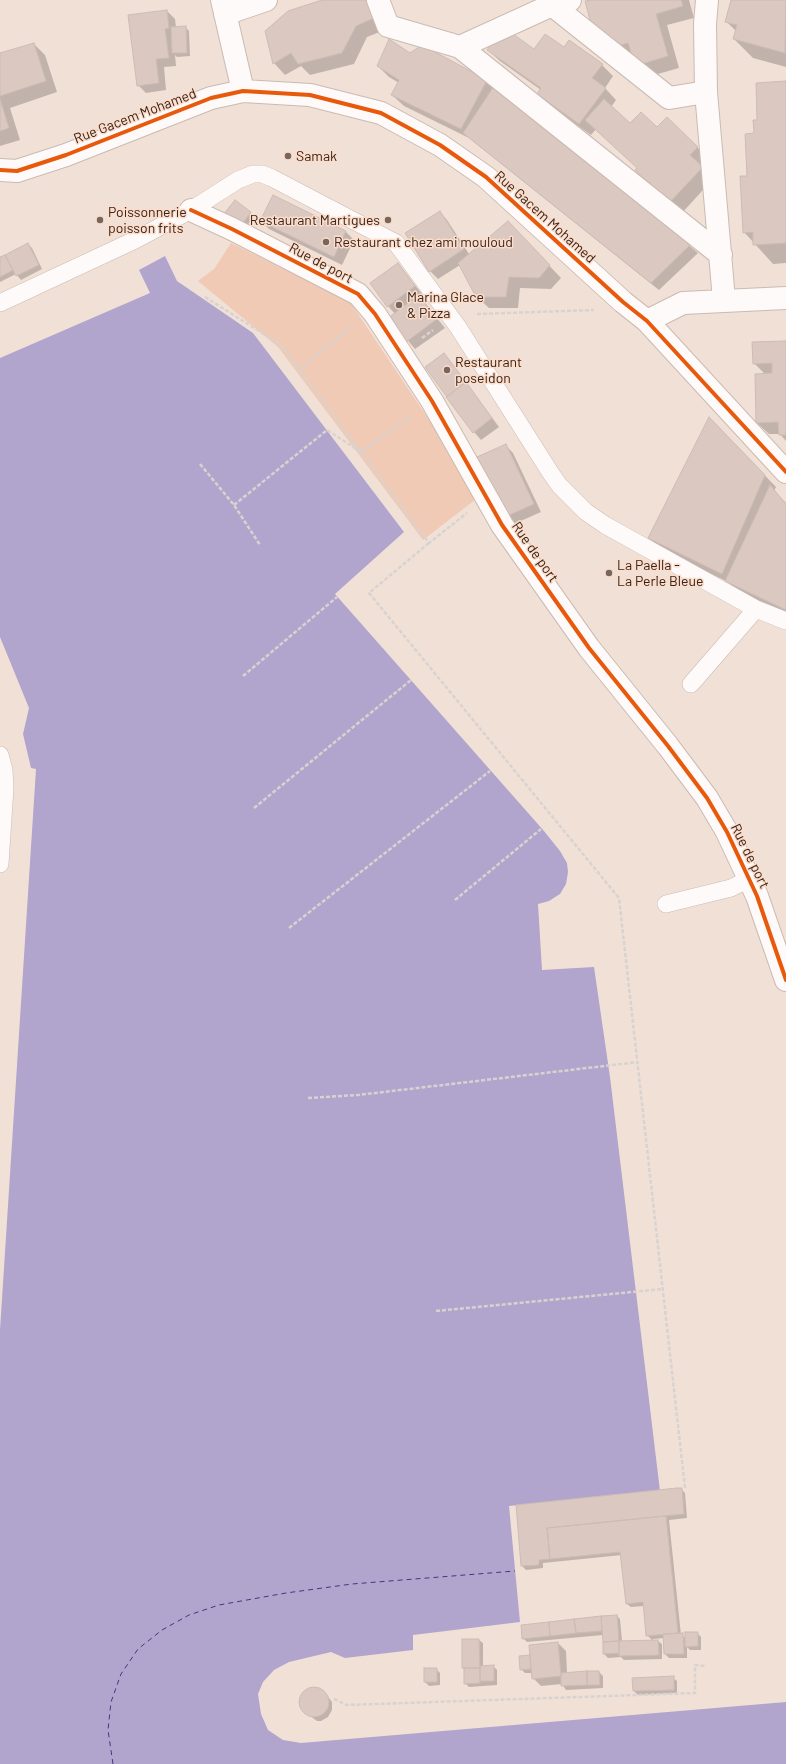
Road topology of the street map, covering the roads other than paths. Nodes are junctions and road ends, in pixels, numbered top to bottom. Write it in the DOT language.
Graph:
graph roads {
  1 [pos="266,0"];
  2 [pos="378,0"];
  3 [pos="707,0"];
  4 [pos="561,3"];
  5 [pos="223,7"];
  6 [pos="460,47"];
  7 [pos="243,91"];
  8 [pos="706,92"];
  9 [pos="0,170"];
  10 [pos="191,210"];
  11 [pos="720,255"];
  12 [pos="786,298"];
  13 [pos="724,300"];
  14 [pos="0,303"];
  15 [pos="647,321"];
  16 [pos="786,472"];
  17 [pos="756,608"];
  18 [pos="786,621"];
  19 [pos="691,684"];
  20 [pos="0,755"];
  21 [pos="0,864"];
  22 [pos="750,879"];
  23 [pos="666,904"];
  24 [pos="786,980"];
  1 -- 5 [label="street"];
  2 -- 6 [label="street"];
  3 -- 8 [label="street"];
  4 -- 6 [label="street"];
  4 -- 8 [label="street"];
  5 -- 7 [label="street"];
  6 -- 11 [label="street"];
  7 -- 9 [label="street, Rue Gacem Mohamed"];
  7 -- 15 [label="street, Rue Gacem Mohamed"];
  8 -- 11 [label="street"];
  10 -- 14 [label="lane"];
  10 -- 17 [label="lane"];
  10 -- 22 [label="street, Rue de port"];
  11 -- 13 [label="street"];
  12 -- 13 [label="street"];
  13 -- 15 [label="street"];
  15 -- 16 [label="street, Rue Gacem Mohamed"];
  17 -- 18 [label="lane"];
  17 -- 19 [label="lane"];
  20 -- 21 [label="lane"];
  22 -- 23 [label="lane"];
  22 -- 24 [label="street, Rue de port"];
}
